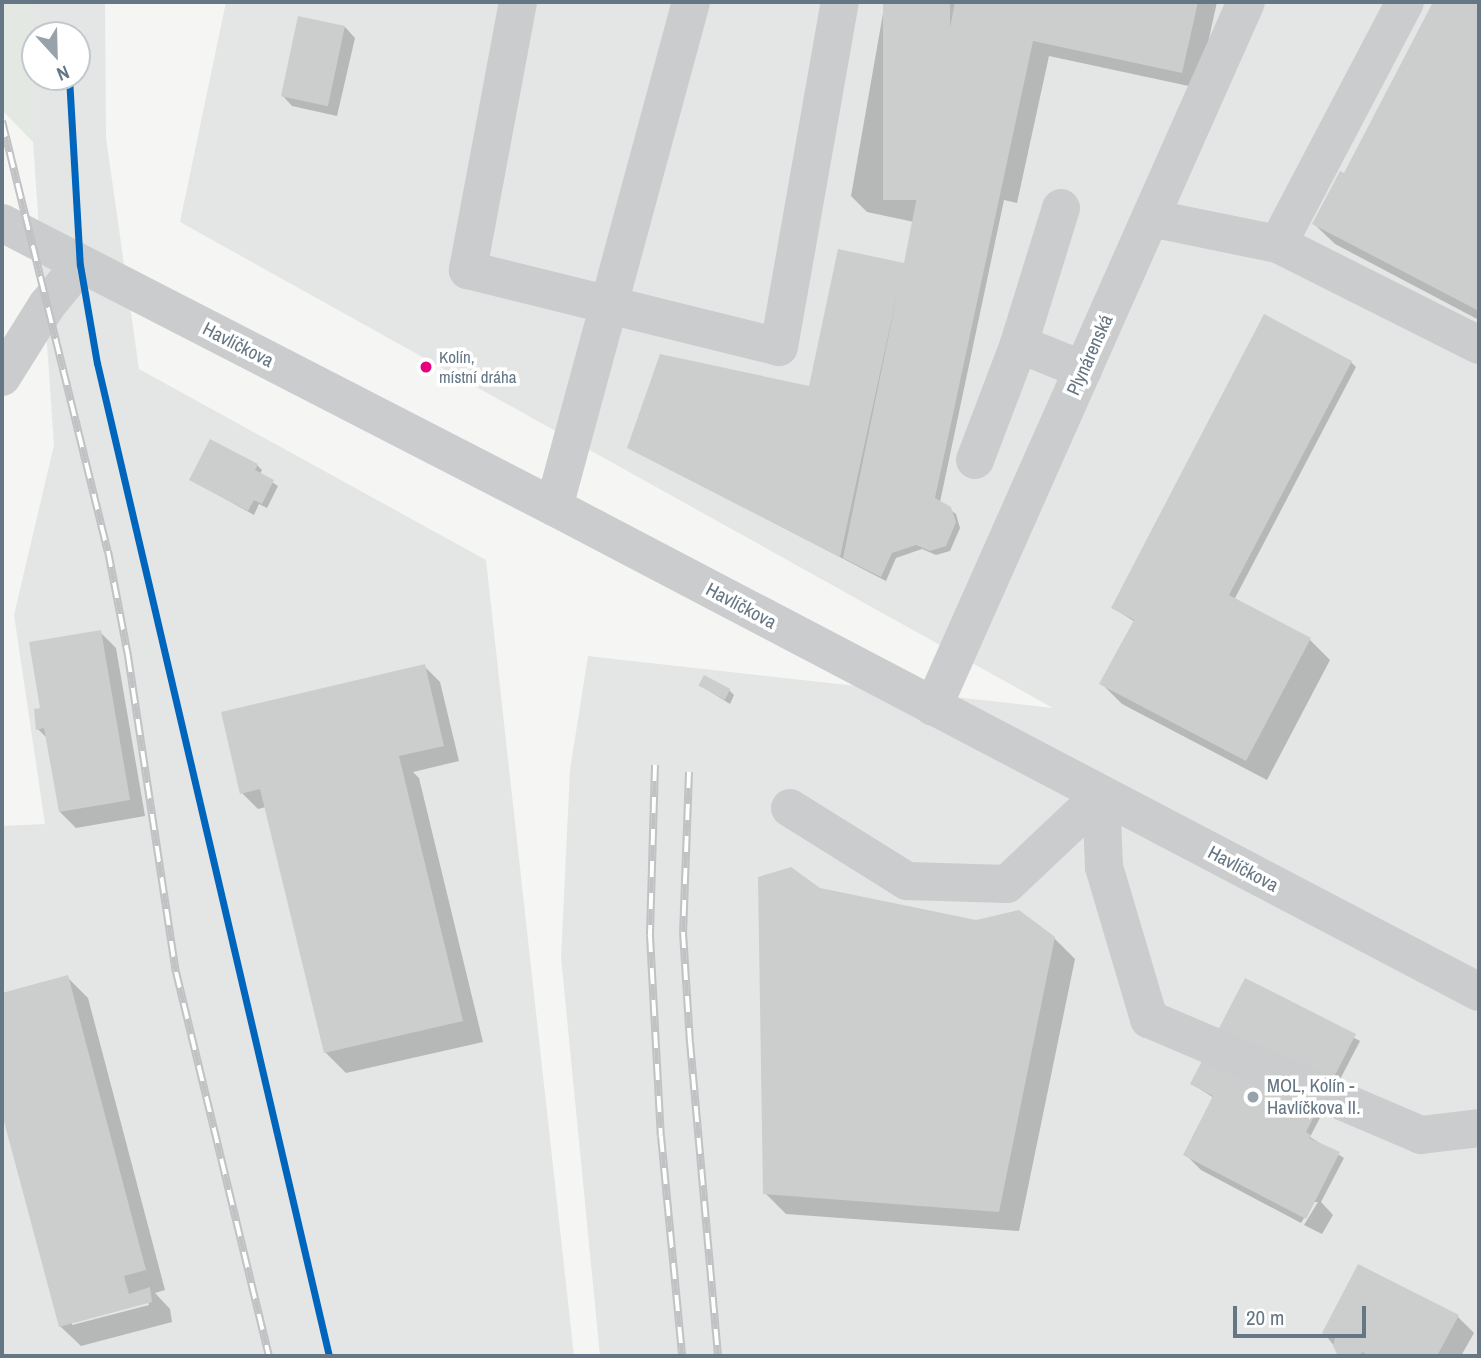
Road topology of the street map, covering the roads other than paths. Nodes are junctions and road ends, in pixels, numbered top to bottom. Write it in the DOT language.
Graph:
graph roads {
  1 [pos="518,2"];
  2 [pos="691,2"];
  3 [pos="839,2"];
  4 [pos="1246,2"];
  5 [pos="1405,2"];
  6 [pos="1061,208"];
  7 [pos="1150,218"];
  8 [pos="2,223"];
  9 [pos="1278,244"];
  10 [pos="80,265"];
  11 [pos="608,307"];
  12 [pos="1019,344"];
  13 [pos="1479,345"];
  14 [pos="1083,370"];
  15 [pos="2,377"];
  16 [pos="975,460"];
  17 [pos="554,507"];
  18 [pos="933,708"];
  19 [pos="1101,794"];
  20 [pos="790,808"];
  21 [pos="1479,992"];
  22 [pos="1479,1128"];
  1 -- 11 [label="street"];
  2 -- 11 [label="street"];
  3 -- 11 [label="street"];
  4 -- 7 [label="street, Plynárenská"];
  5 -- 9 [label="street"];
  6 -- 12 [label="street"];
  7 -- 9 [label="street"];
  7 -- 14 [label="street, Plynárenská"];
  8 -- 10 [label="street, Havlíčkova"];
  9 -- 13 [label="street"];
  10 -- 15 [label="street"];
  10 -- 17 [label="street, Havlíčkova"];
  11 -- 17 [label="street"];
  12 -- 14 [label="street"];
  12 -- 16 [label="street"];
  14 -- 18 [label="street, Plynárenská"];
  17 -- 18 [label="street, Havlíčkova"];
  18 -- 19 [label="street, Havlíčkova"];
  19 -- 20 [label="street"];
  19 -- 21 [label="street, Havlíčkova"];
  19 -- 22 [label="street"];
}
